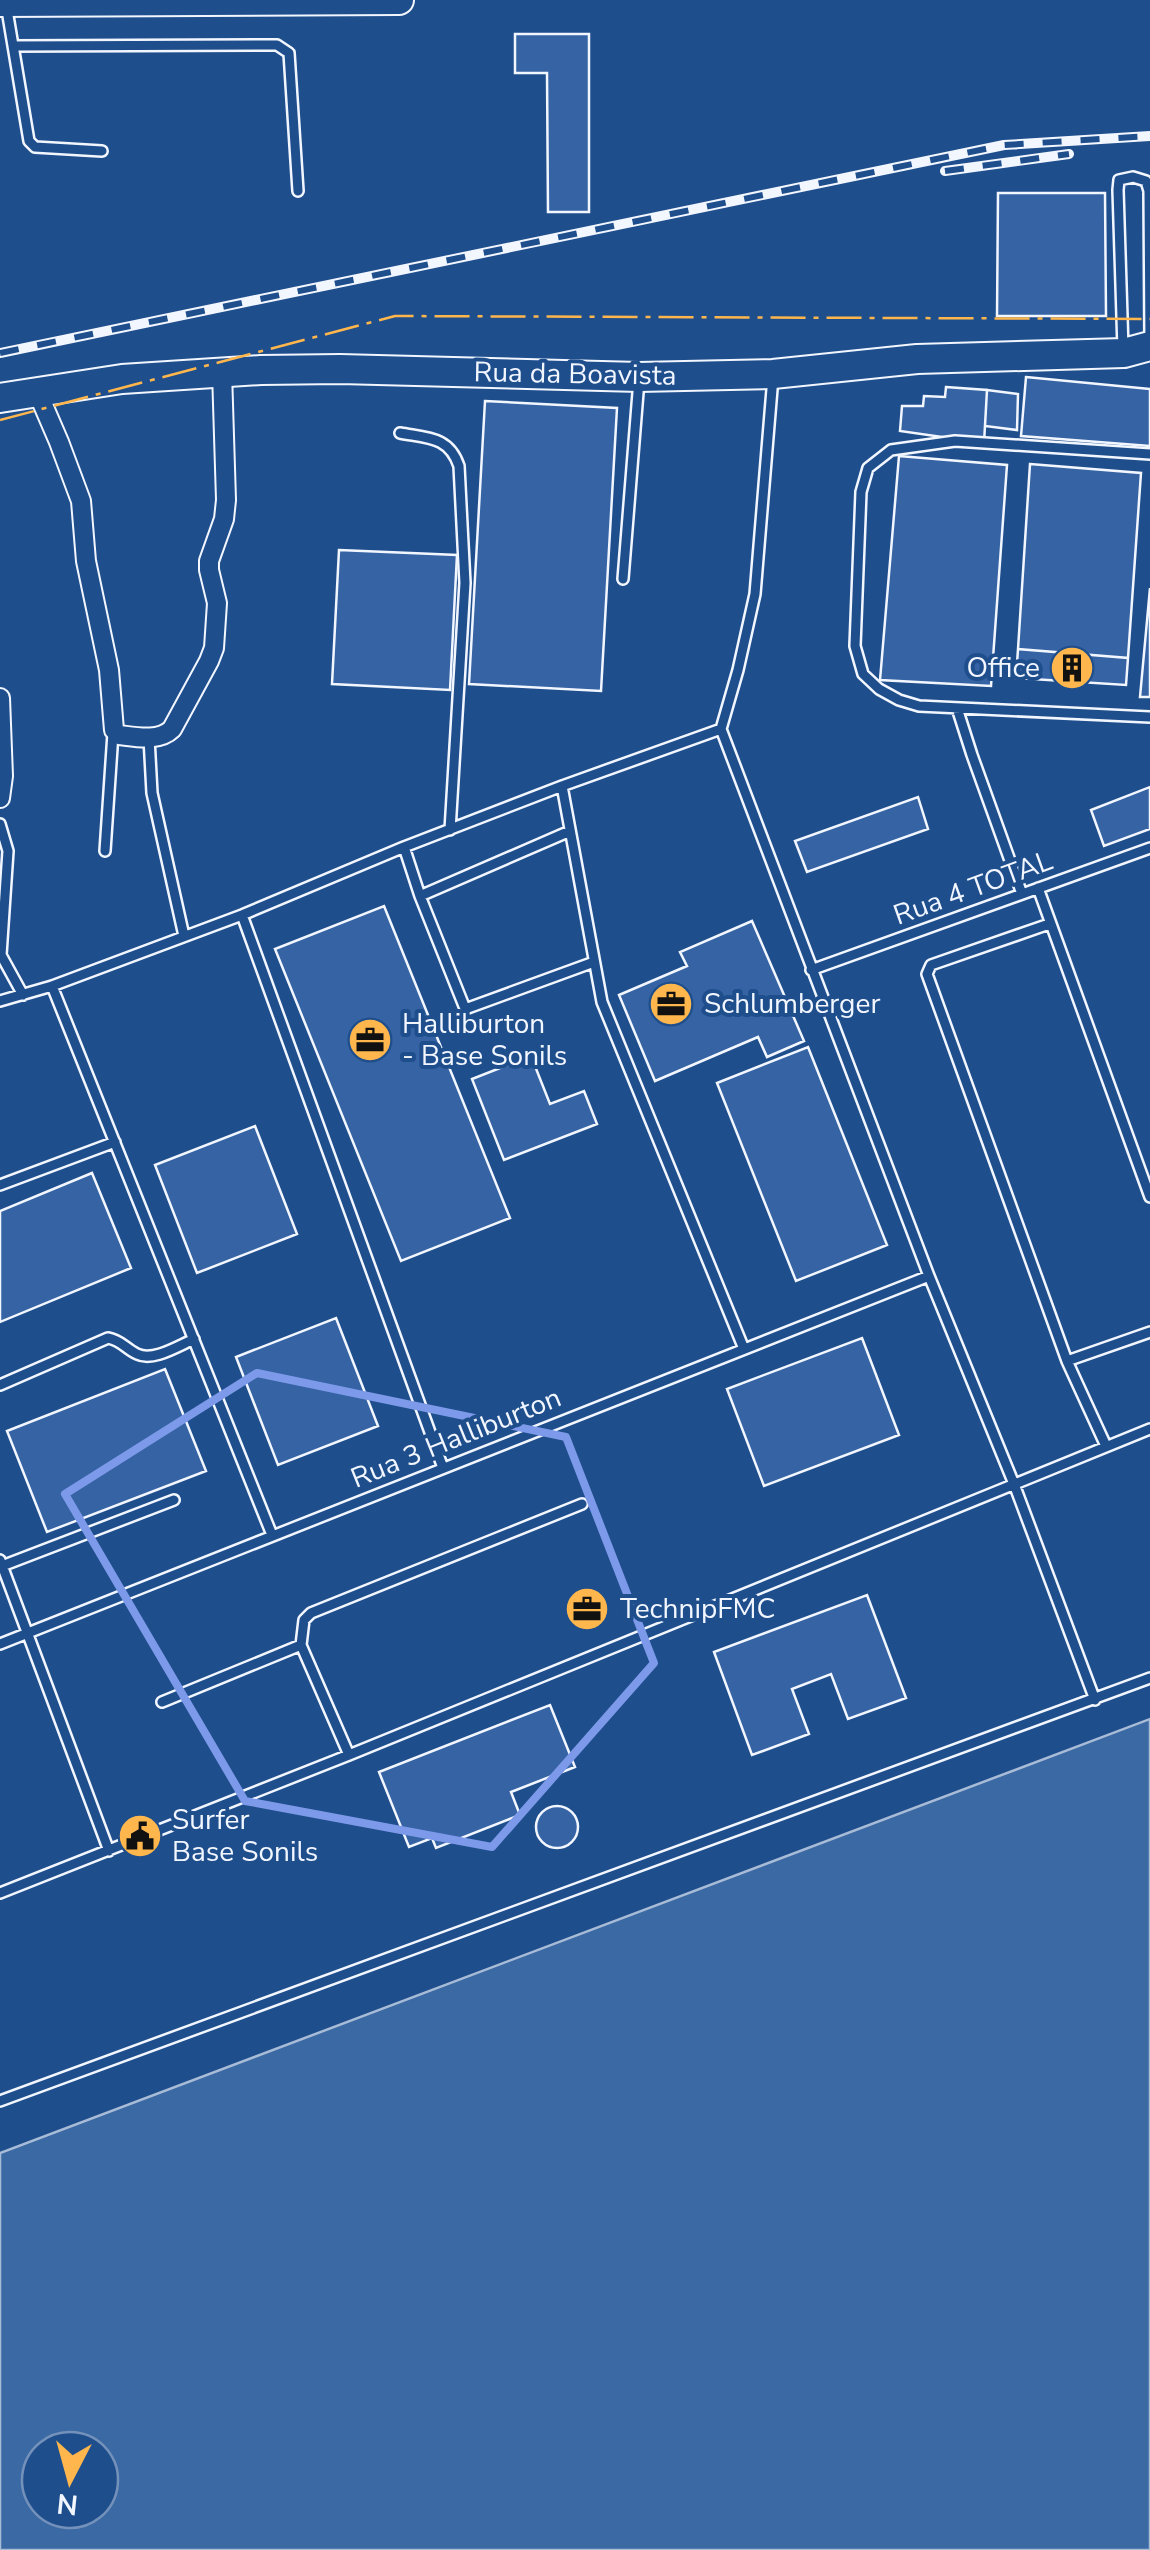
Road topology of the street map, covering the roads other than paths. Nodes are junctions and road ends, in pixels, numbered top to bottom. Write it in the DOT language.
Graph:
graph roads {
  1 [pos="399,0"];
  2 [pos="147,1"];
  3 [pos="3,2"];
  4 [pos="13,46"];
  5 [pos="102,152"];
  6 [pos="298,191"];
  7 [pos="1141,348"];
  8 [pos="222,372"];
  9 [pos="774,374"];
  10 [pos="639,377"];
  11 [pos="37,391"];
  12 [pos="0,398"];
  13 [pos="400,432"];
  14 [pos="1150,454"];
  15 [pos="623,580"];
  16 [pos="0,698"];
  17 [pos="958,708"];
  18 [pos="1150,717"];
  19 [pos="721,729"];
  20 [pos="114,730"];
  21 [pos="149,738"];
  22 [pos="562,786"];
  23 [pos="0,798"];
  24 [pos="0,824"];
  25 [pos="450,830"];
  26 [pos="570,831"];
  27 [pos="404,847"];
  28 [pos="1150,848"];
  29 [pos="105,851"];
  30 [pos="1038,888"];
  31 [pos="1022,894"];
  32 [pos="420,896"];
  33 [pos="242,915"];
  34 [pos="1049,924"];
  35 [pos="184,936"];
  36 [pos="594,962"];
  37 [pos="811,970"];
  38 [pos="52,986"];
  39 [pos="23,995"];
  40 [pos="0,1001"];
  41 [pos="114,1142"];
  42 [pos="0,1185"];
  43 [pos="1150,1196"];
  44 [pos="928,1276"];
  45 [pos="1150,1332"];
  46 [pos="194,1340"];
  47 [pos="744,1349"];
  48 [pos="1067,1361"];
  49 [pos="0,1385"];
  50 [pos="1150,1429"];
  51 [pos="1106,1446"];
  52 [pos="443,1468"];
  53 [pos="1014,1484"];
  54 [pos="174,1500"];
  55 [pos="582,1504"];
  56 [pos="272,1535"];
  57 [pos="1,1563"];
  58 [pos="28,1632"];
  59 [pos="0,1644"];
  60 [pos="300,1645"];
  61 [pos="1150,1678"];
  62 [pos="1095,1700"];
  63 [pos="162,1702"];
  64 [pos="350,1755"];
  65 [pos="109,1851"];
  66 [pos="0,1893"];
  67 [pos="0,2101"];
  1 -- 2 [label="main road"];
  2 -- 3 [label="main road"];
  3 -- 4 [label="lane"];
  4 -- 5 [label="lane"];
  4 -- 6 [label="lane"];
  7 -- 7 [label="lane"];
  7 -- 9 [label="main road, Rua da Boavista"];
  8 -- 10 [label="main road, Rua da Boavista"];
  8 -- 11 [label="main road, Rua da Boavista"];
  8 -- 21 [label="street"];
  9 -- 10 [label="main road, Rua da Boavista"];
  9 -- 19 [label="lane"];
  10 -- 15 [label="lane"];
  11 -- 12 [label="main road, Rua da Boavista"];
  11 -- 20 [label="street"];
  13 -- 25 [label="lane"];
  14 -- 17 [label="lane"];
  16 -- 23 [label="street"];
  17 -- 18 [label="lane"];
  17 -- 31 [label="lane"];
  19 -- 22 [label="lane"];
  19 -- 37 [label="lane"];
  20 -- 21 [label="street"];
  20 -- 29 [label="lane"];
  21 -- 35 [label="lane"];
  22 -- 25 [label="lane"];
  22 -- 26 [label="lane"];
  24 -- 39 [label="lane"];
  25 -- 27 [label="lane"];
  26 -- 32 [label="lane"];
  26 -- 36 [label="lane"];
  27 -- 32 [label="lane"];
  27 -- 33 [label="lane"];
  28 -- 30 [label="lane, Rua 4 TOTAL"];
  30 -- 31 [label="lane, Rua 4 TOTAL"];
  30 -- 34 [label="lane"];
  31 -- 37 [label="lane, Rua 4 TOTAL"];
  32 -- 36 [label="lane"];
  33 -- 35 [label="lane"];
  33 -- 52 [label="lane"];
  34 -- 43 [label="lane"];
  34 -- 48 [label="lane"];
  35 -- 38 [label="lane"];
  36 -- 47 [label="lane"];
  37 -- 44 [label="lane"];
  38 -- 39 [label="lane"];
  38 -- 41 [label="lane"];
  39 -- 40 [label="lane"];
  41 -- 42 [label="lane"];
  41 -- 46 [label="lane"];
  44 -- 47 [label="lane, Rua 3 Halliburton"];
  44 -- 53 [label="lane"];
  45 -- 48 [label="lane"];
  46 -- 49 [label="lane"];
  46 -- 56 [label="lane"];
  47 -- 52 [label="lane, Rua 3 Halliburton"];
  48 -- 51 [label="lane"];
  50 -- 51 [label="lane"];
  51 -- 53 [label="lane"];
  52 -- 56 [label="lane, Rua 3 Halliburton"];
  53 -- 62 [label="lane"];
  53 -- 64 [label="lane"];
  54 -- 57 [label="lane"];
  55 -- 60 [label="lane"];
  56 -- 58 [label="lane, Rua 3 Halliburton"];
  57 -- 58 [label="lane"];
  58 -- 59 [label="lane, Rua 3 Halliburton"];
  58 -- 65 [label="lane"];
  60 -- 63 [label="lane"];
  60 -- 64 [label="lane"];
  61 -- 62 [label="lane"];
  62 -- 67 [label="lane"];
  64 -- 65 [label="lane"];
  65 -- 66 [label="lane"];
}
